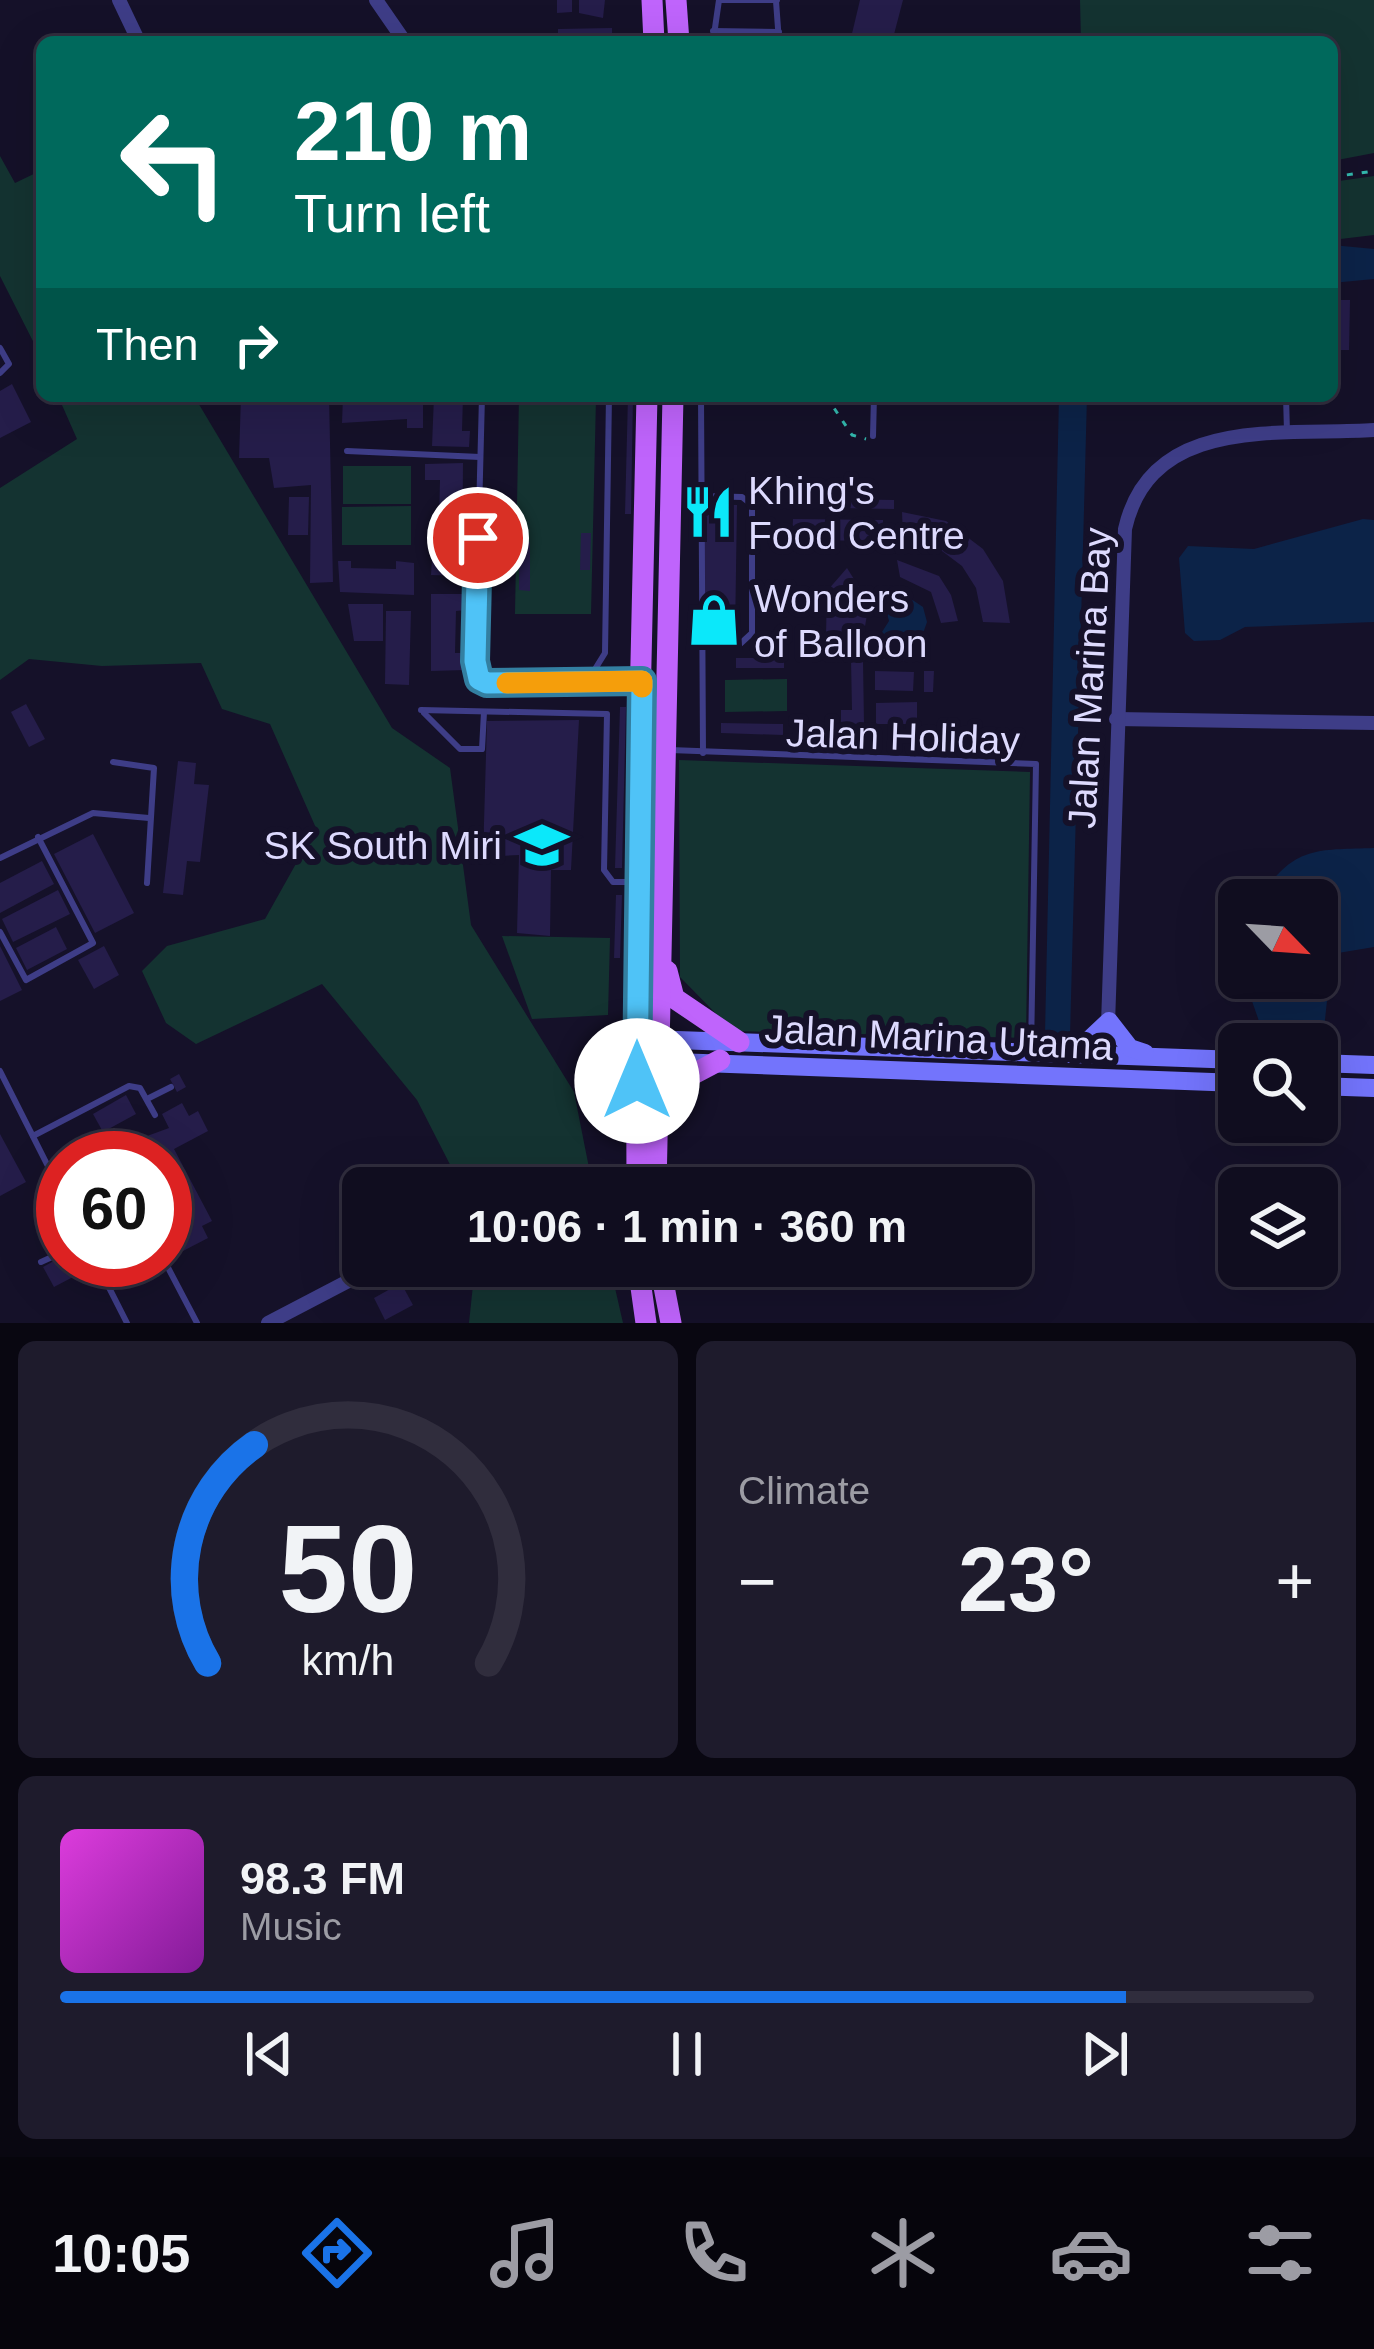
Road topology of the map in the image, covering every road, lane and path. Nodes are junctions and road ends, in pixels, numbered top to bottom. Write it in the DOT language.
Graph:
graph roads {
  1 [pos="119,0"];
  2 [pos="376,0"];
  3 [pos="652,0"];
  4 [pos="676,0"];
  5 [pos="776,0"];
  6 [pos="713,31"];
  7 [pos="779,32"];
  8 [pos="136,36"];
  9 [pos="401,36"];
  10 [pos="654,36"];
  11 [pos="679,36"];
  12 [pos="713,36"];
  13 [pos="779,36"];
  14 [pos="1374,171"];
  15 [pos="1338,176"];
  16 [pos="0,348"];
  17 [pos="0,373"];
  18 [pos="482,402"];
  19 [pos="609,402"];
  20 [pos="647,402"];
  21 [pos="674,402"];
  22 [pos="701,402"];
  23 [pos="830,402"];
  24 [pos="874,402"];
  25 [pos="1286,402"];
  26 [pos="1374,430"];
  27 [pos="1287,435"];
  28 [pos="873,436"];
  29 [pos="347,451"];
  30 [pos="480,457"];
  31 [pos="700,496"];
  32 [pos="699,645"];
  33 [pos="642,681"];
  34 [pos="586,682"];
  35 [pos="484,712"];
  36 [pos="1117,719"];
  37 [pos="1374,723"];
  38 [pos="666,750"];
  39 [pos="703,753"];
  40 [pos="113,762"];
  41 [pos="148,818"];
  42 [pos="38,837"];
  43 [pos="0,858"];
  44 [pos="636,882"];
  45 [pos="147,883"];
  46 [pos="0,932"];
  47 [pos="660,941"];
  48 [pos="1109,1021"];
  49 [pos="739,1042"];
  50 [pos="648,1050"];
  51 [pos="1030,1051"];
  52 [pos="1076,1052"];
  53 [pos="1107,1053"];
  54 [pos="1154,1057"];
  55 [pos="1218,1059"];
  56 [pos="719,1060"];
  57 [pos="1338,1064"];
  58 [pos="1374,1065"];
  59 [pos="0,1071"];
  60 [pos="1077,1076"];
  61 [pos="1218,1082"];
  62 [pos="3,1086"];
  63 [pos="1338,1086"];
  64 [pos="172,1087"];
  65 [pos="1374,1088"];
  66 [pos="147,1099"];
  67 [pos="658,1110"];
  68 [pos="155,1115"];
  69 [pos="32,1136"];
  70 [pos="36,1144"];
  71 [pos="639,1167"];
  72 [pos="657,1167"];
  73 [pos="342,1284"];
  74 [pos="109,1287"];
  75 [pos="178,1287"];
  76 [pos="641,1287"];
  77 [pos="664,1287"];
  78 [pos="127,1323"];
  79 [pos="197,1323"];
  80 [pos="268,1323"];
  81 [pos="646,1323"];
  82 [pos="671,1323"];
  1 -- 8 [label="street"];
  2 -- 9 [label="street"];
  3 -- 10 [label="main road"];
  4 -- 11 [label="main road"];
  5 -- 6 [label="lane"];
  5 -- 7 [label="lane"];
  6 -- 7 [label="lane"];
  6 -- 12 [label="lane"];
  7 -- 13 [label="lane"];
  14 -- 15 [label="path"];
  16 -- 17 [label="lane"];
  18 -- 30 [label="lane"];
  19 -- 34 [label="lane"];
  20 -- 33 [label="main road"];
  21 -- 38 [label="main road"];
  22 -- 31 [label="lane"];
  23 -- 28 [label="path"];
  24 -- 28 [label="lane"];
  25 -- 27 [label="lane"];
  26 -- 27 [label="street, Jalan Marina Bay"];
  27 -- 36 [label="street, Jalan Marina Bay"];
  29 -- 30 [label="lane"];
  30 -- 34 [label="lane"];
  31 -- 32 [label="lane"];
  31 -- 32 [label="lane"];
  32 -- 39 [label="lane"];
  33 -- 34 [label="lane"];
  33 -- 44 [label="main road"];
  35 -- 35 [label="lane"];
  35 -- 44 [label="lane"];
  36 -- 37 [label="street"];
  36 -- 48 [label="street, Jalan Marina Bay"];
  38 -- 39 [label="lane, Jalan Holiday"];
  38 -- 47 [label="main road"];
  39 -- 51 [label="lane, Jalan Holiday"];
  40 -- 41 [label="lane"];
  41 -- 42 [label="lane"];
  41 -- 45 [label="lane"];
  42 -- 43 [label="lane"];
  42 -- 46 [label="lane"];
  44 -- 50 [label="main road"];
  47 -- 49 [label="main road"];
  47 -- 50 [label="main road"];
  48 -- 52 [label="main road"];
  48 -- 53 [label="street, Jalan Marina Bay"];
  48 -- 54 [label="main road"];
  49 -- 50 [label="main road, Jalan Marina Utama"];
  49 -- 51 [label="main road, Jalan Marina Utama"];
  50 -- 56 [label="main road, Jalan Marina Utama"];
  50 -- 67 [label="main road"];
  50 -- 71 [label="main road"];
  51 -- 52 [label="main road, Jalan Marina Utama"];
  52 -- 53 [label="main road, Jalan Marina Utama"];
  53 -- 54 [label="main road, Jalan Marina Utama"];
  53 -- 60 [label="main road"];
  54 -- 55 [label="main road, Jalan Marina Utama"];
  56 -- 60 [label="main road, Jalan Marina Utama"];
  56 -- 67 [label="main road"];
  57 -- 58 [label="main road"];
  59 -- 62 [label="lane"];
  60 -- 61 [label="main road, Jalan Marina Utama"];
  62 -- 69 [label="lane"];
  63 -- 65 [label="main road"];
  64 -- 66 [label="lane"];
  66 -- 68 [label="lane"];
  66 -- 69 [label="lane"];
  67 -- 72 [label="main road"];
  69 -- 70 [label="lane"];
  73 -- 80 [label="street"];
  74 -- 78 [label="lane"];
  75 -- 79 [label="lane"];
  76 -- 81 [label="main road"];
  77 -- 82 [label="main road"];
}
